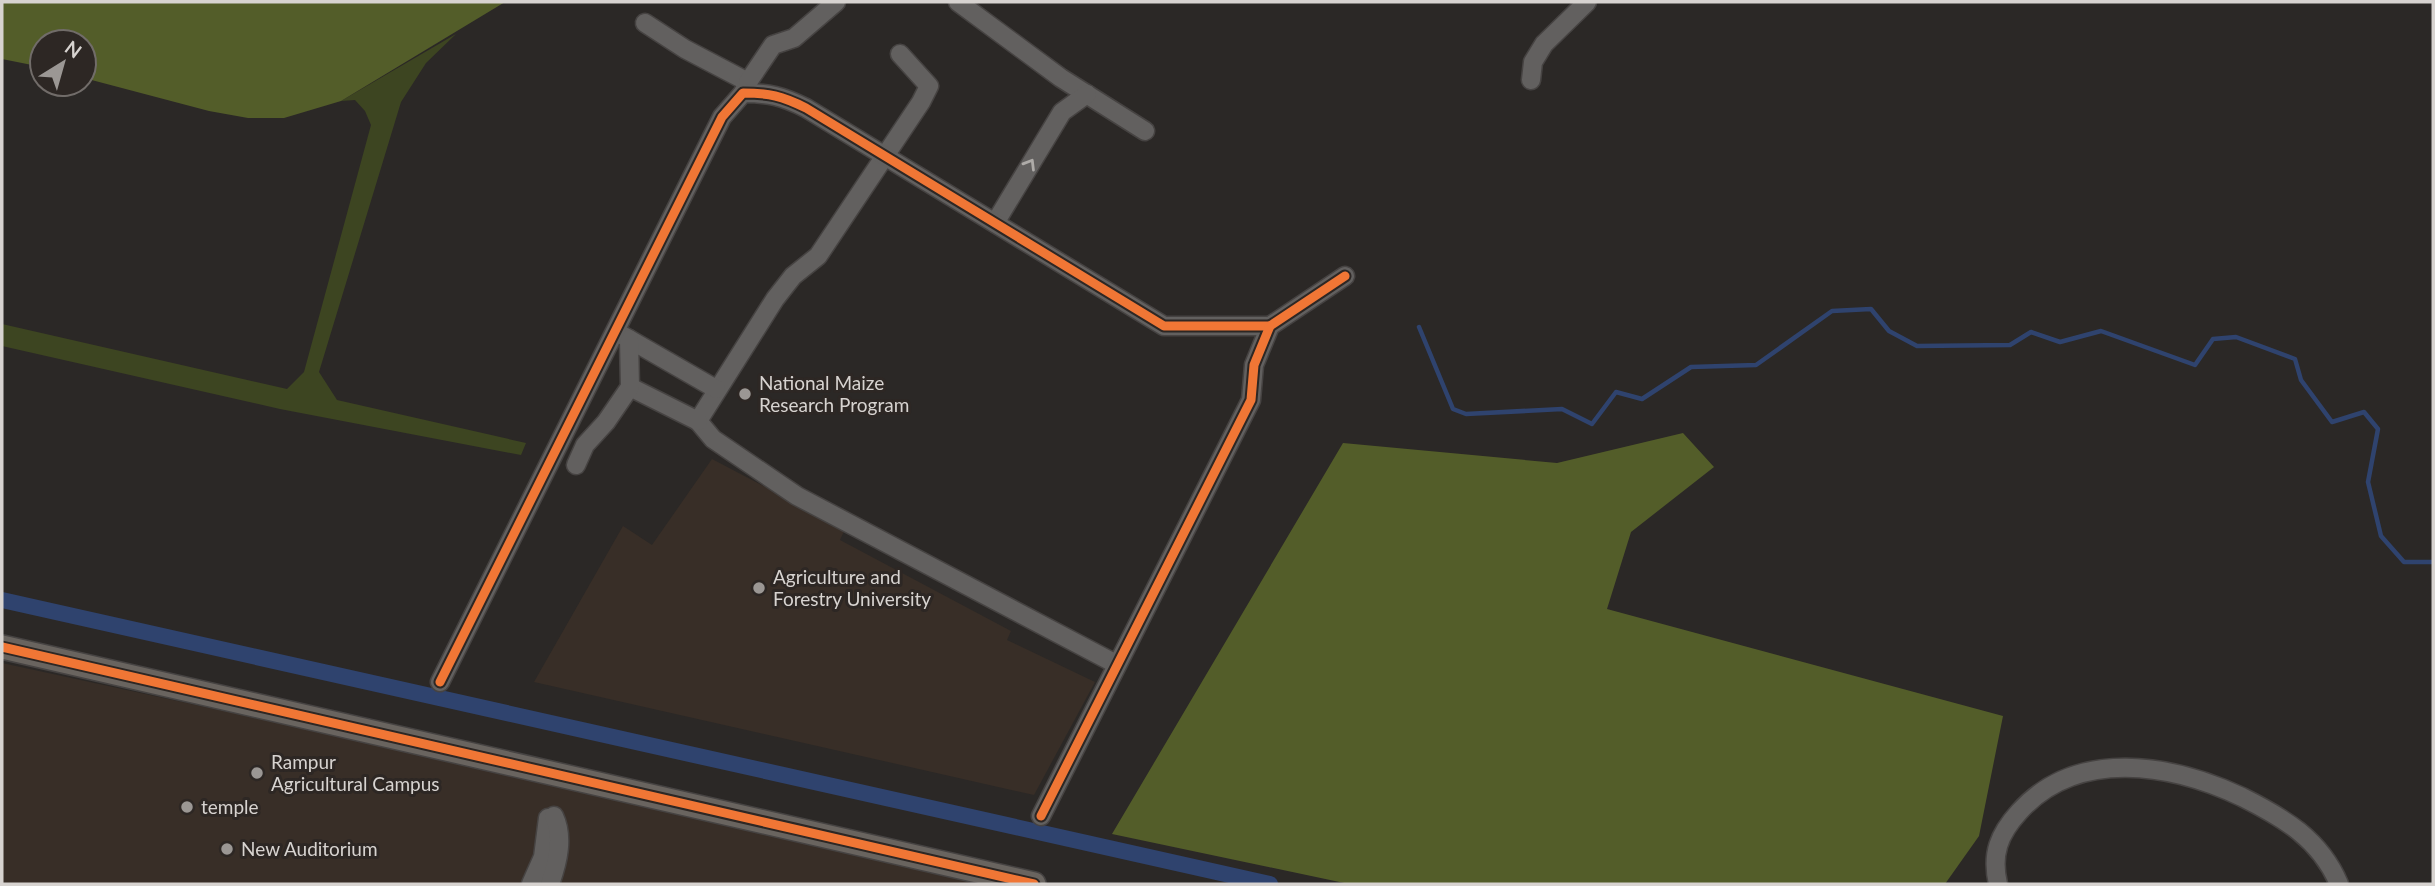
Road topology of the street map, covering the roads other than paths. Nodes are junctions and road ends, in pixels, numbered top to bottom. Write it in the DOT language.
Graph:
graph roads {
  1 [pos="836,2"];
  2 [pos="958,2"];
  3 [pos="1587,2"];
  4 [pos="645,23"];
  5 [pos="900,54"];
  6 [pos="1531,80"];
  7 [pos="745,87"];
  8 [pos="1087,94"];
  9 [pos="1145,131"];
  10 [pos="885,156"];
  11 [pos="995,223"];
  12 [pos="1346,276"];
  13 [pos="1270,326"];
  14 [pos="622,335"];
  15 [pos="630,387"];
  16 [pos="716,389"];
  17 [pos="698,421"];
  18 [pos="576,465"];
  19 [pos="2,647"];
  20 [pos="1116,664"];
  21 [pos="440,682"];
  22 [pos="1041,816"];
  23 [pos="531,884"];
  24 [pos="550,884"];
  25 [pos="1034,884"];
  26 [pos="1998,884"];
  27 [pos="2339,884"];
  1 -- 7 [label="street"];
  2 -- 8 [label="street"];
  3 -- 6 [label="street"];
  4 -- 7 [label="street"];
  5 -- 10 [label="street"];
  7 -- 10 [label="street"];
  7 -- 14 [label="street"];
  8 -- 9 [label="street"];
  11 -- 8 [label="street, one-way"];
  10 -- 11 [label="street"];
  10 -- 16 [label="street"];
  11 -- 13 [label="street"];
  12 -- 13 [label="street"];
  13 -- 20 [label="street"];
  14 -- 15 [label="street"];
  14 -- 16 [label="street"];
  14 -- 21 [label="street"];
  15 -- 17 [label="street"];
  15 -- 18 [label="street"];
  16 -- 17 [label="street"];
  17 -- 20 [label="street"];
  19 -- 25 [label="main road"];
  20 -- 22 [label="street"];
  23 -- 24 [label="street"];
  26 -- 27 [label="street"];
}
